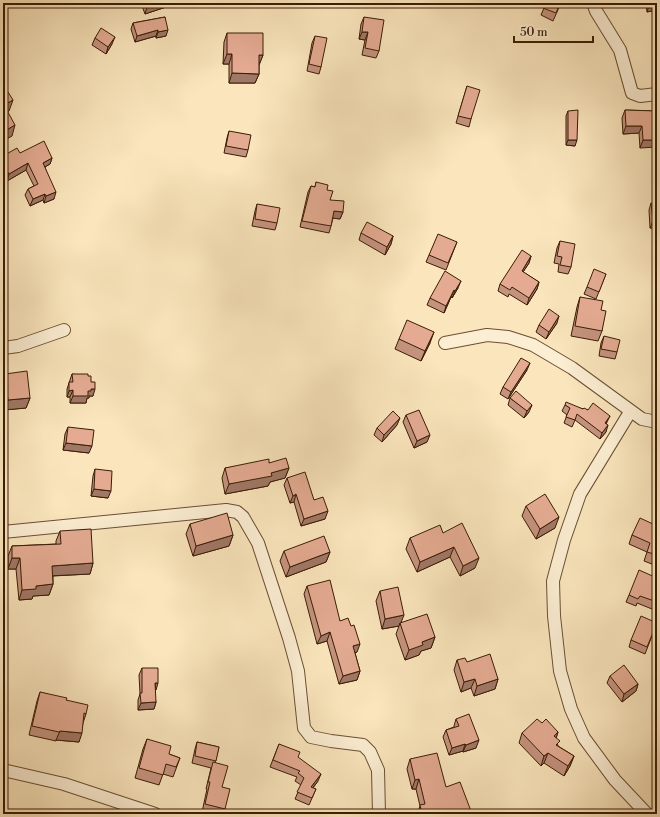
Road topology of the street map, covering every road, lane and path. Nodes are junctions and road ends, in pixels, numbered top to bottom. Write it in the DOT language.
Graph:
graph roads {
  1 [pos="593,3"];
  2 [pos="657,94"];
  3 [pos="64,330"];
  4 [pos="446,343"];
  5 [pos="3,348"];
  6 [pos="630,412"];
  7 [pos="657,422"];
  8 [pos="3,532"];
  9 [pos="3,770"];
  10 [pos="155,814"];
  11 [pos="379,814"];
  12 [pos="647,814"];
  1 -- 2 [label="street"];
  3 -- 5 [label="street"];
  4 -- 6 [label="street"];
  6 -- 7 [label="street"];
  6 -- 12 [label="street"];
  8 -- 11 [label="street"];
  9 -- 10 [label="street"];
}
